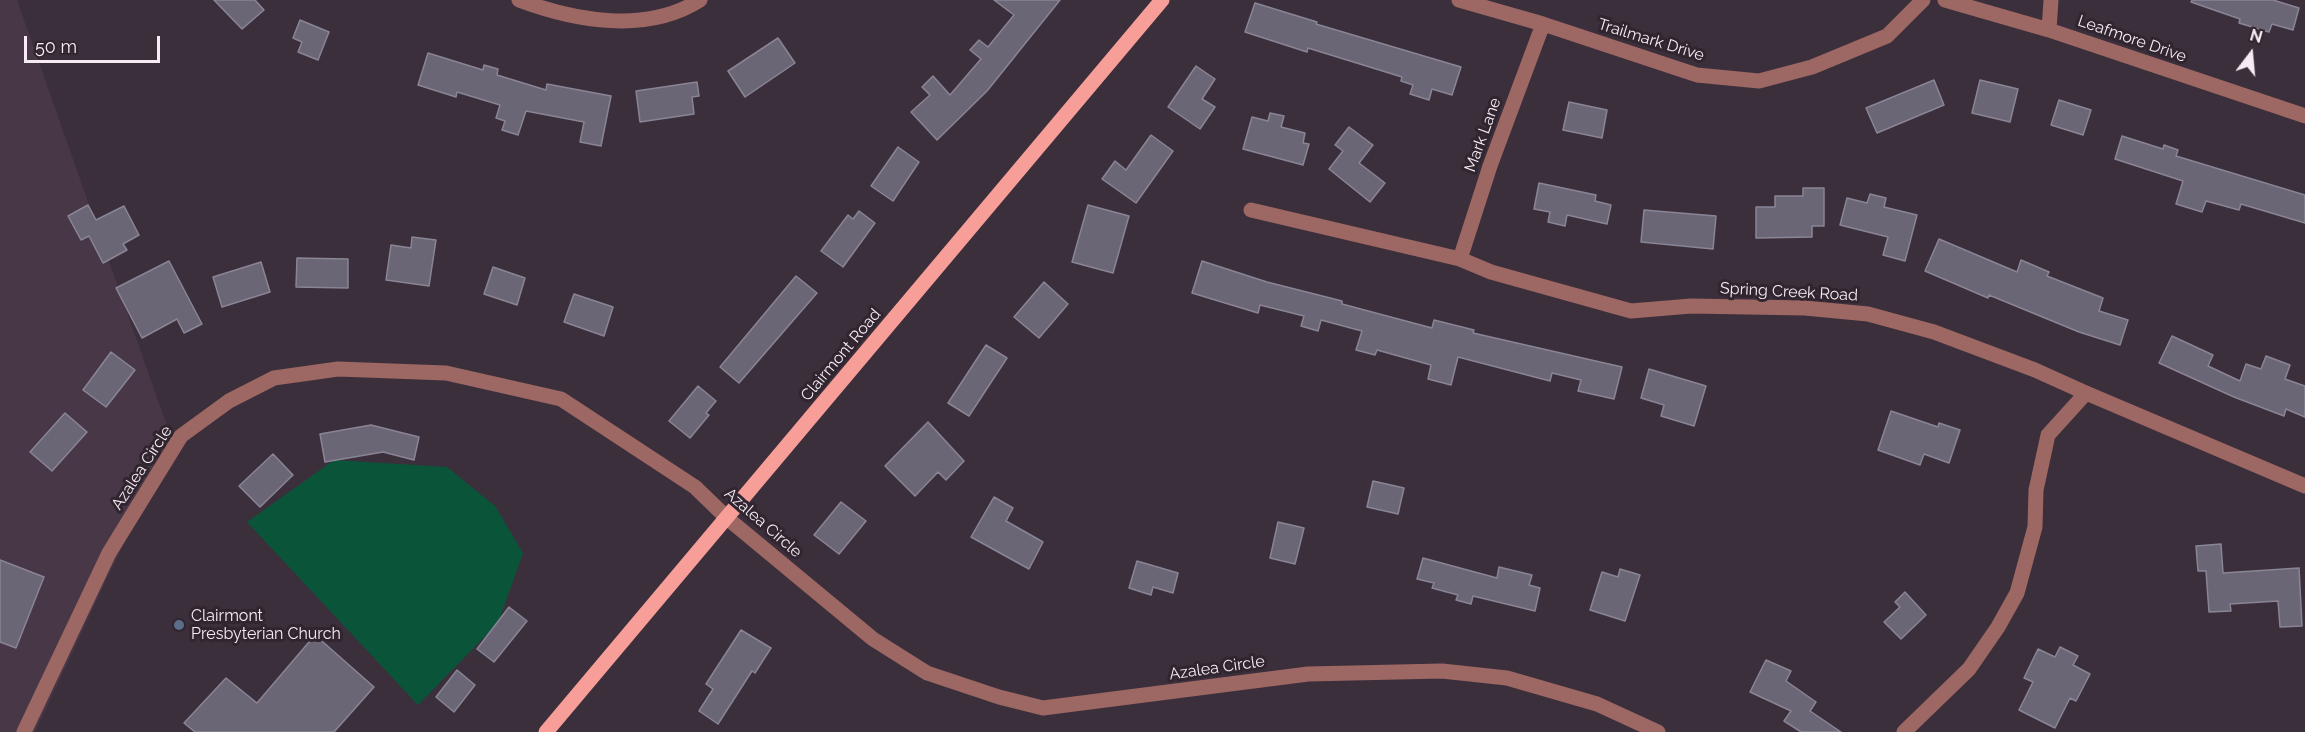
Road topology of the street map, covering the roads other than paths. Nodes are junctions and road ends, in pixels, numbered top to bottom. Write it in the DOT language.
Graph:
graph roads {
  1 [pos="519,0"];
  2 [pos="700,0"];
  3 [pos="1162,0"];
  4 [pos="1459,0"];
  5 [pos="1923,0"];
  6 [pos="1946,0"];
  7 [pos="2051,0"];
  8 [pos="1543,24"];
  9 [pos="2049,30"];
  10 [pos="2305,116"];
  11 [pos="1251,210"];
  12 [pos="1461,259"];
  13 [pos="2086,393"];
  14 [pos="2305,486"];
  15 [pos="727,518"];
  16 [pos="24,732"];
  17 [pos="546,732"];
  18 [pos="1658,732"];
  19 [pos="1904,732"];
  1 -- 2 [label="street"];
  3 -- 15 [label="main road, Clairmont Road"];
  4 -- 8 [label="street, Trailmark Drive"];
  5 -- 8 [label="street, Trailmark Drive"];
  6 -- 9 [label="street, Leafmore Drive"];
  7 -- 9 [label="street"];
  8 -- 12 [label="street, Mark Lane"];
  9 -- 10 [label="street, Leafmore Drive"];
  11 -- 12 [label="street, Spring Creek Road"];
  12 -- 13 [label="street, Spring Creek Road"];
  13 -- 14 [label="street, Spring Creek Road"];
  13 -- 19 [label="street"];
  15 -- 16 [label="street, Azalea Circle"];
  15 -- 17 [label="main road, Clairmont Road"];
  15 -- 18 [label="street, Azalea Circle"];
}
